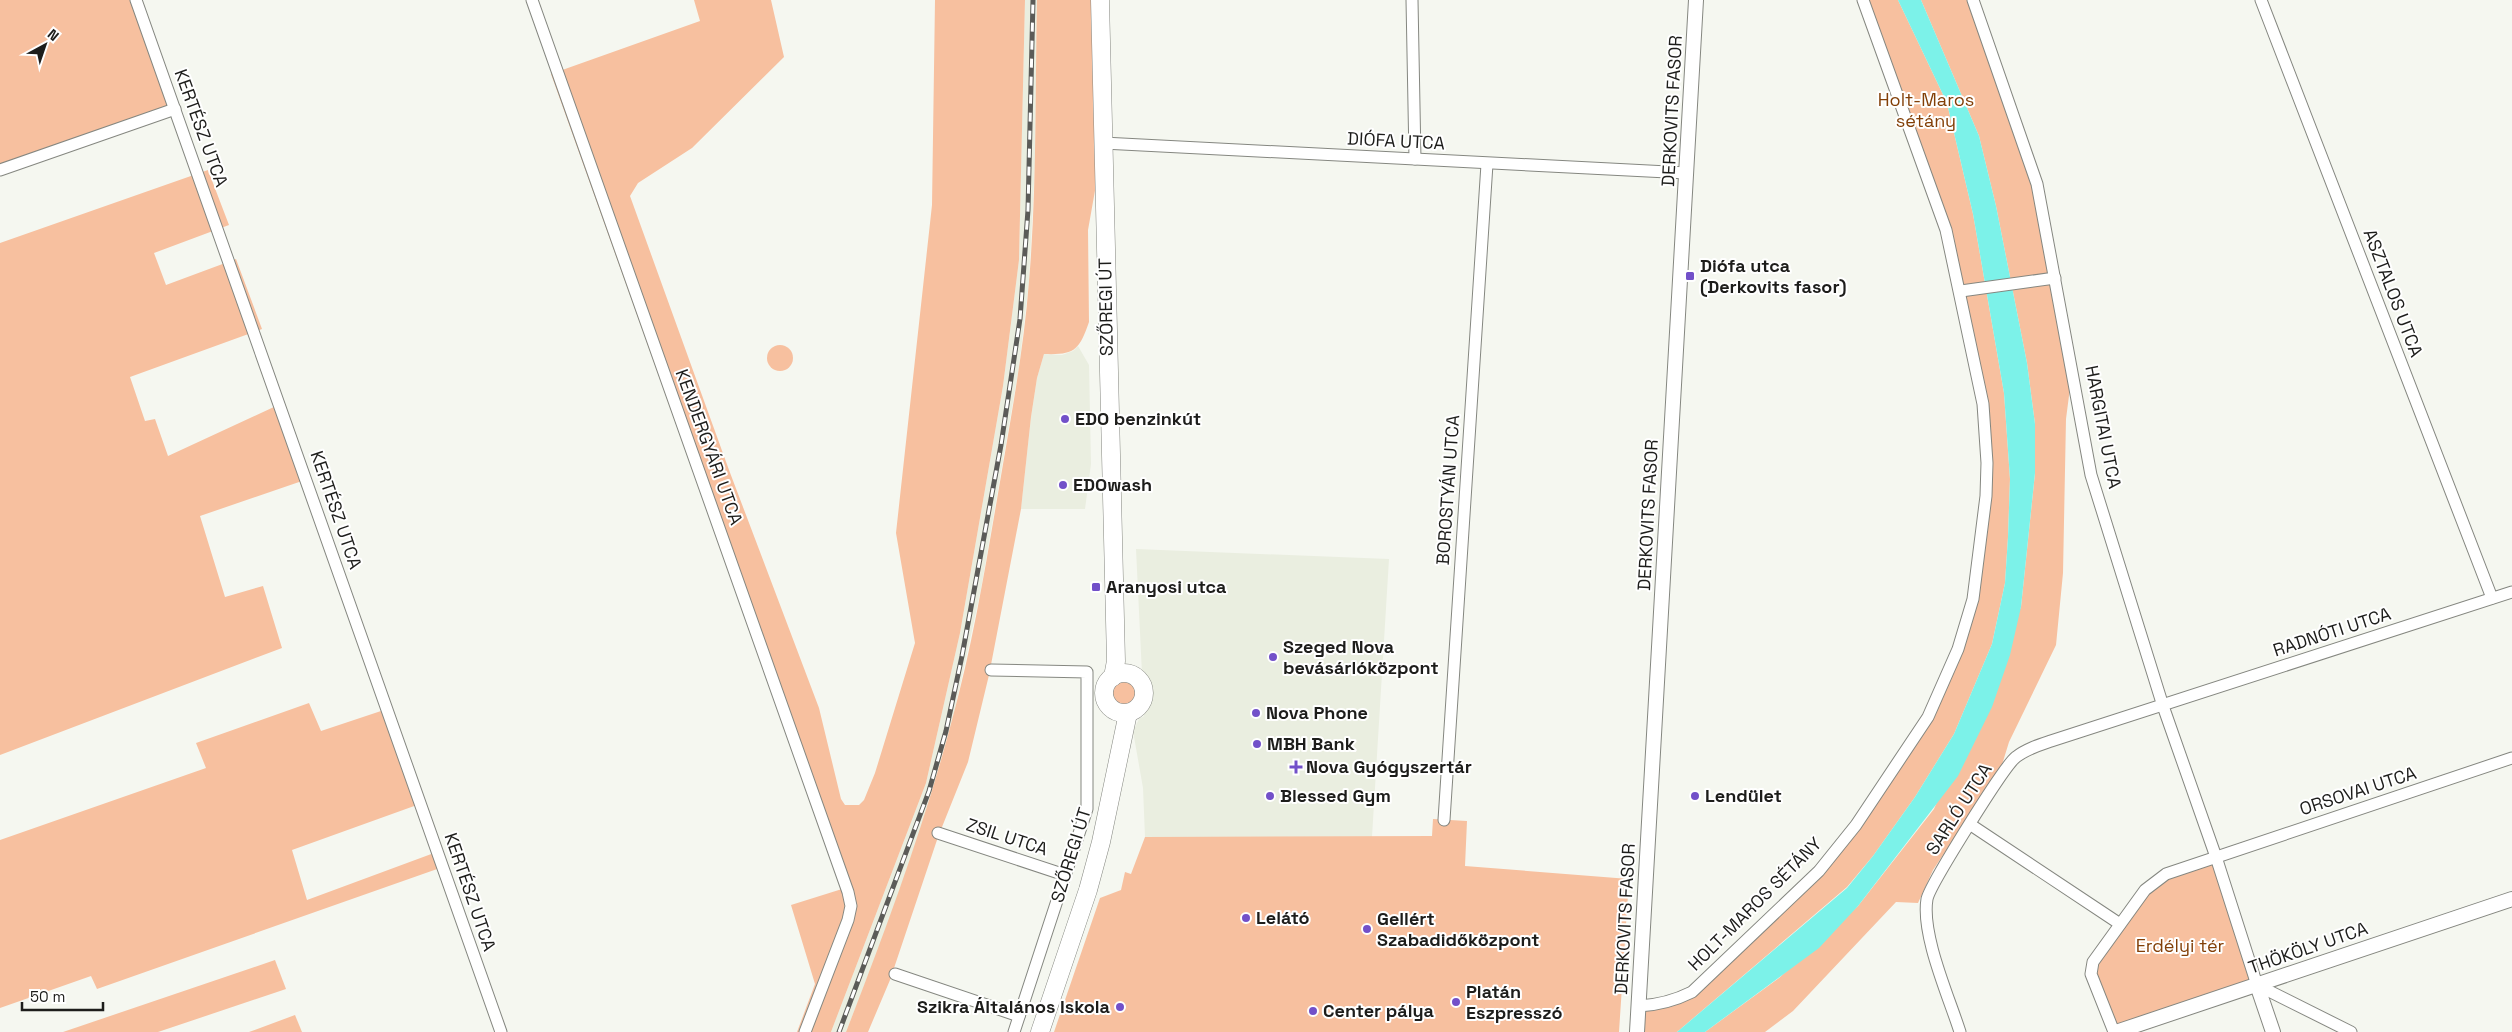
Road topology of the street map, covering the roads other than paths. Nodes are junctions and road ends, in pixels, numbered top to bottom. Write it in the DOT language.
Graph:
graph roads {
  1 [pos="136,0"];
  2 [pos="532,0"];
  3 [pos="1100,0"];
  4 [pos="1412,0"];
  5 [pos="1696,0"];
  6 [pos="1863,0"];
  7 [pos="1973,0"];
  8 [pos="2261,0"];
  9 [pos="175,109"];
  10 [pos="1103,144"];
  11 [pos="1415,159"];
  12 [pos="1487,164"];
  13 [pos="0,170"];
  14 [pos="1687,173"];
  15 [pos="2055,278"];
  16 [pos="1960,291"];
  17 [pos="2512,592"];
  18 [pos="2492,598"];
  19 [pos="1114,614"];
  20 [pos="991,670"];
  21 [pos="1131,675"];
  22 [pos="1113,677"];
  23 [pos="2163,706"];
  24 [pos="1122,712"];
  25 [pos="2512,758"];
  26 [pos="1444,820"];
  27 [pos="1971,825"];
  28 [pos="938,833"];
  29 [pos="2216,857"];
  30 [pos="1065,875"];
  31 [pos="2512,899"];
  32 [pos="2120,924"];
  33 [pos="895,974"];
  34 [pos="2257,985"];
  35 [pos="1639,1006"];
  36 [pos="1019,1016"];
  37 [pos="501,1032"];
  38 [pos="805,1032"];
  39 [pos="1014,1032"];
  40 [pos="1040,1032"];
  41 [pos="1638,1032"];
  42 [pos="1960,1032"];
  43 [pos="2115,1032"];
  44 [pos="2273,1032"];
  45 [pos="2351,1032"];
  1 -- 9 [label="street, KERTÉSZ UTCA"];
  2 -- 38 [label="street, KENDERGYÁRI UTCA"];
  3 -- 10 [label="main road, SZŐREGI ÚT"];
  4 -- 11 [label="street"];
  5 -- 14 [label="street, DERKOVITS FASOR"];
  6 -- 16 [label="street, HOLT-MAROS SÉTÁNY"];
  7 -- 15 [label="street, HARGITAI UTCA"];
  8 -- 18 [label="street, ASZTALOS UTCA"];
  9 -- 13 [label="street"];
  9 -- 37 [label="street, KERTÉSZ UTCA"];
  10 -- 11 [label="street, DIÓFA UTCA"];
  10 -- 19 [label="main road, SZŐREGI ÚT"];
  11 -- 12 [label="street, DIÓFA UTCA"];
  12 -- 14 [label="street, DIÓFA UTCA"];
  12 -- 26 [label="street, BOROSTYÁN UTCA"];
  14 -- 35 [label="street, DERKOVITS FASOR"];
  15 -- 16 [label="street"];
  15 -- 23 [label="street, HARGITAI UTCA"];
  16 -- 35 [label="street, HOLT-MAROS SÉTÁNY"];
  17 -- 18 [label="street, RADNÓTI UTCA"];
  18 -- 23 [label="street, RADNÓTI UTCA"];
  19 -- 21 [label="main road, SZŐREGI ÚT"];
  19 -- 22 [label="main road, SZŐREGI ÚT"];
  20 -- 30 [label="street, SZŐREGI ÚT"];
  21 -- 22 [label="main road"];
  21 -- 24 [label="main road, SZŐREGI ÚT"];
  22 -- 24 [label="main road, SZŐREGI ÚT"];
  23 -- 27 [label="street, SARLÓ UTCA"];
  23 -- 29 [label="street, HARGITAI UTCA"];
  24 -- 40 [label="main road, SZŐREGI ÚT"];
  25 -- 29 [label="street, ORSOVAI UTCA"];
  27 -- 32 [label="street"];
  27 -- 42 [label="street, SARLÓ UTCA"];
  28 -- 30 [label="street, ZSIL UTCA"];
  29 -- 32 [label="street"];
  29 -- 34 [label="street"];
  30 -- 36 [label="street, SZŐREGI ÚT"];
  31 -- 34 [label="street, THÖKÖLY UTCA"];
  32 -- 43 [label="street"];
  33 -- 36 [label="street"];
  34 -- 43 [label="street, THÖKÖLY UTCA"];
  34 -- 44 [label="street"];
  34 -- 45 [label="street"];
  35 -- 41 [label="street, DERKOVITS FASOR"];
  36 -- 39 [label="street, SZŐREGI ÚT"];
}
